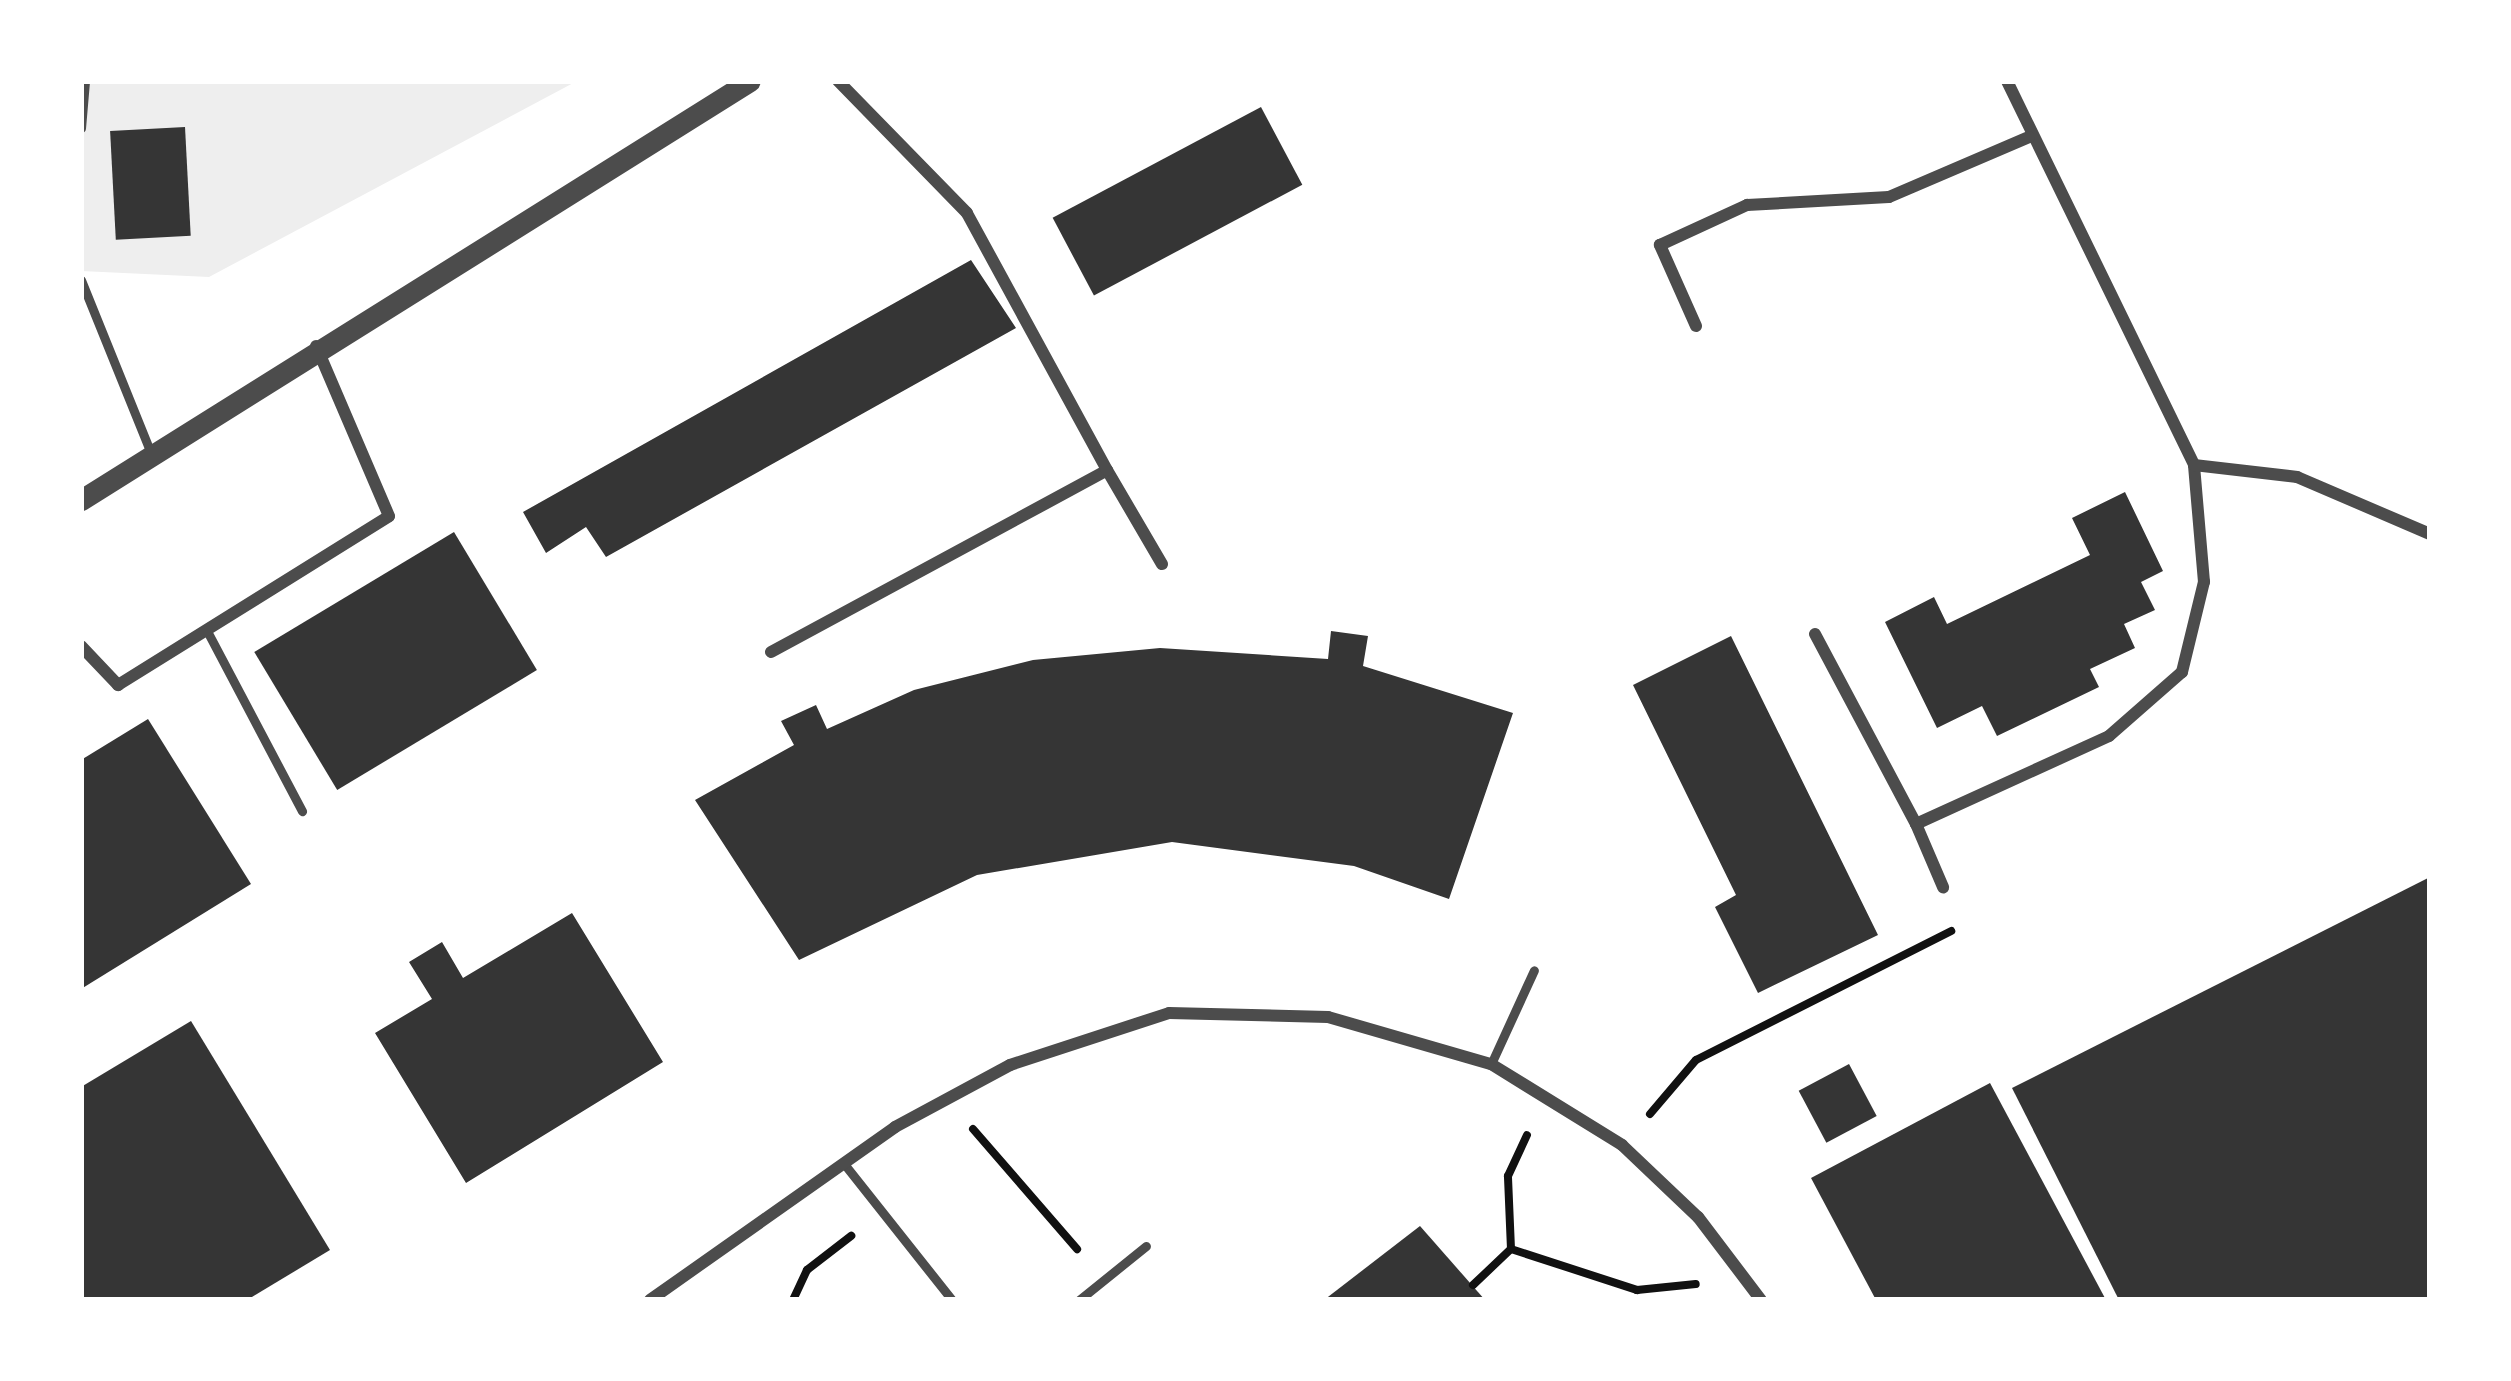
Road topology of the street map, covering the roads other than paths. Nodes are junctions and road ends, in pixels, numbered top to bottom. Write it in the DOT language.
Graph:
graph roads {
  1 [pos="85,81"];
  2 [pos="750,81"];
  3 [pos="838,81"];
  4 [pos="2008,81"];
  5 [pos="81,128"];
  6 [pos="2029,137"];
  7 [pos="81,280"];
  8 [pos="1696,326"];
  9 [pos="316,345"];
  10 [pos="150,452"];
  11 [pos="2194,465"];
  12 [pos="1107,470"];
  13 [pos="81,500"];
  14 [pos="2430,534"];
  15 [pos="1162,563"];
  16 [pos="206,629"];
  17 [pos="1815,634"];
  18 [pos="81,646"];
  19 [pos="771,652"];
  20 [pos="302,811"];
  21 [pos="1916,824"];
  22 [pos="1943,887"];
  23 [pos="1534,970"];
  24 [pos="1491,1064"];
  25 [pos="845,1165"];
  26 [pos="1146,1246"];
  27 [pos="650,1300"];
  28 [pos="952,1300"];
  29 [pos="1079,1300"];
  30 [pos="1761,1300"];
  1 -- 5 [label="lane"];
  2 -- 9 [label="street"];
  3 -- 12 [label="street"];
  4 -- 6 [label="street"];
  6 -- 8 [label="street"];
  6 -- 11 [label="street"];
  7 -- 10 [label="lane"];
  9 -- 10 [label="street"];
  9 -- 16 [label="street"];
  10 -- 13 [label="street"];
  11 -- 14 [label="street"];
  11 -- 21 [label="street"];
  12 -- 15 [label="street"];
  12 -- 19 [label="street"];
  16 -- 18 [label="street"];
  16 -- 20 [label="lane"];
  17 -- 21 [label="street"];
  21 -- 22 [label="street"];
  23 -- 24 [label="lane"];
  24 -- 25 [label="street"];
  24 -- 30 [label="street"];
  25 -- 27 [label="street"];
  25 -- 28 [label="lane"];
  26 -- 29 [label="lane"];
}
